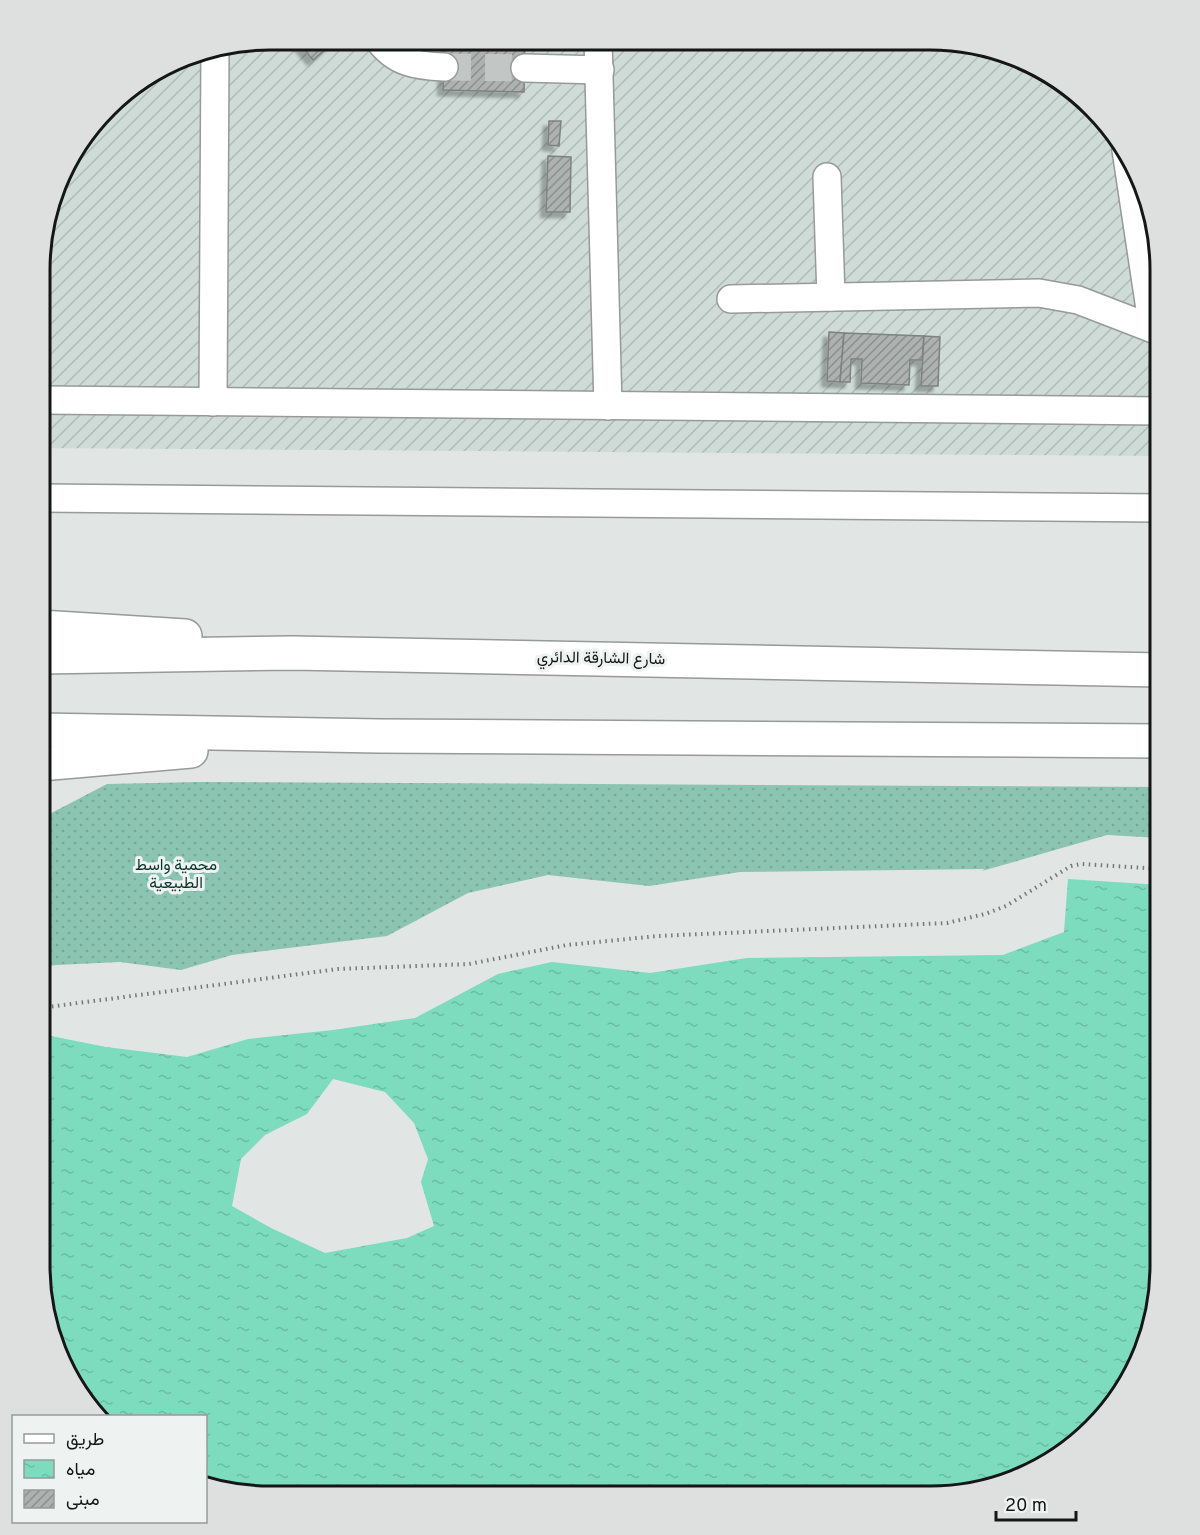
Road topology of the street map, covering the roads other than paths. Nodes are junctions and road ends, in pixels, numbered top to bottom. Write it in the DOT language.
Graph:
graph roads {
  1 [pos="388,50"];
  2 [pos="599,50"];
  3 [pos="215,57"];
  4 [pos="444,67"];
  5 [pos="525,68"];
  6 [pos="600,70"];
  7 [pos="827,177"];
  8 [pos="1131,178"];
  9 [pos="1150,289"];
  10 [pos="831,297"];
  11 [pos="732,299"];
  12 [pos="1150,327"];
  13 [pos="50,400"];
  14 [pos="213,402"];
  15 [pos="608,406"];
  16 [pos="1150,411"];
  17 [pos="50,498"];
  18 [pos="1150,508"];
  19 [pos="50,628"];
  20 [pos="293,653"];
  21 [pos="50,657"];
  22 [pos="1150,670"];
  23 [pos="50,730"];
  24 [pos="379,736"];
  25 [pos="1150,741"];
  26 [pos="50,763"];
  1 -- 4 [label="lane"];
  2 -- 6 [label="lane"];
  3 -- 14 [label="lane"];
  5 -- 6 [label="lane"];
  6 -- 15 [label="lane"];
  7 -- 10 [label="lane"];
  8 -- 9 [label="lane"];
  10 -- 11 [label="lane"];
  10 -- 12 [label="lane"];
  13 -- 14 [label="lane"];
  14 -- 15 [label="lane"];
  15 -- 16 [label="lane"];
  17 -- 18 [label="lane"];
  19 -- 20 [label="highway"];
  20 -- 21 [label="highway, شارع الشارقة الدائري"];
  20 -- 22 [label="highway, شارع الشارقة الدائري"];
  23 -- 24 [label="highway"];
  24 -- 25 [label="highway"];
  24 -- 26 [label="highway"];
}
